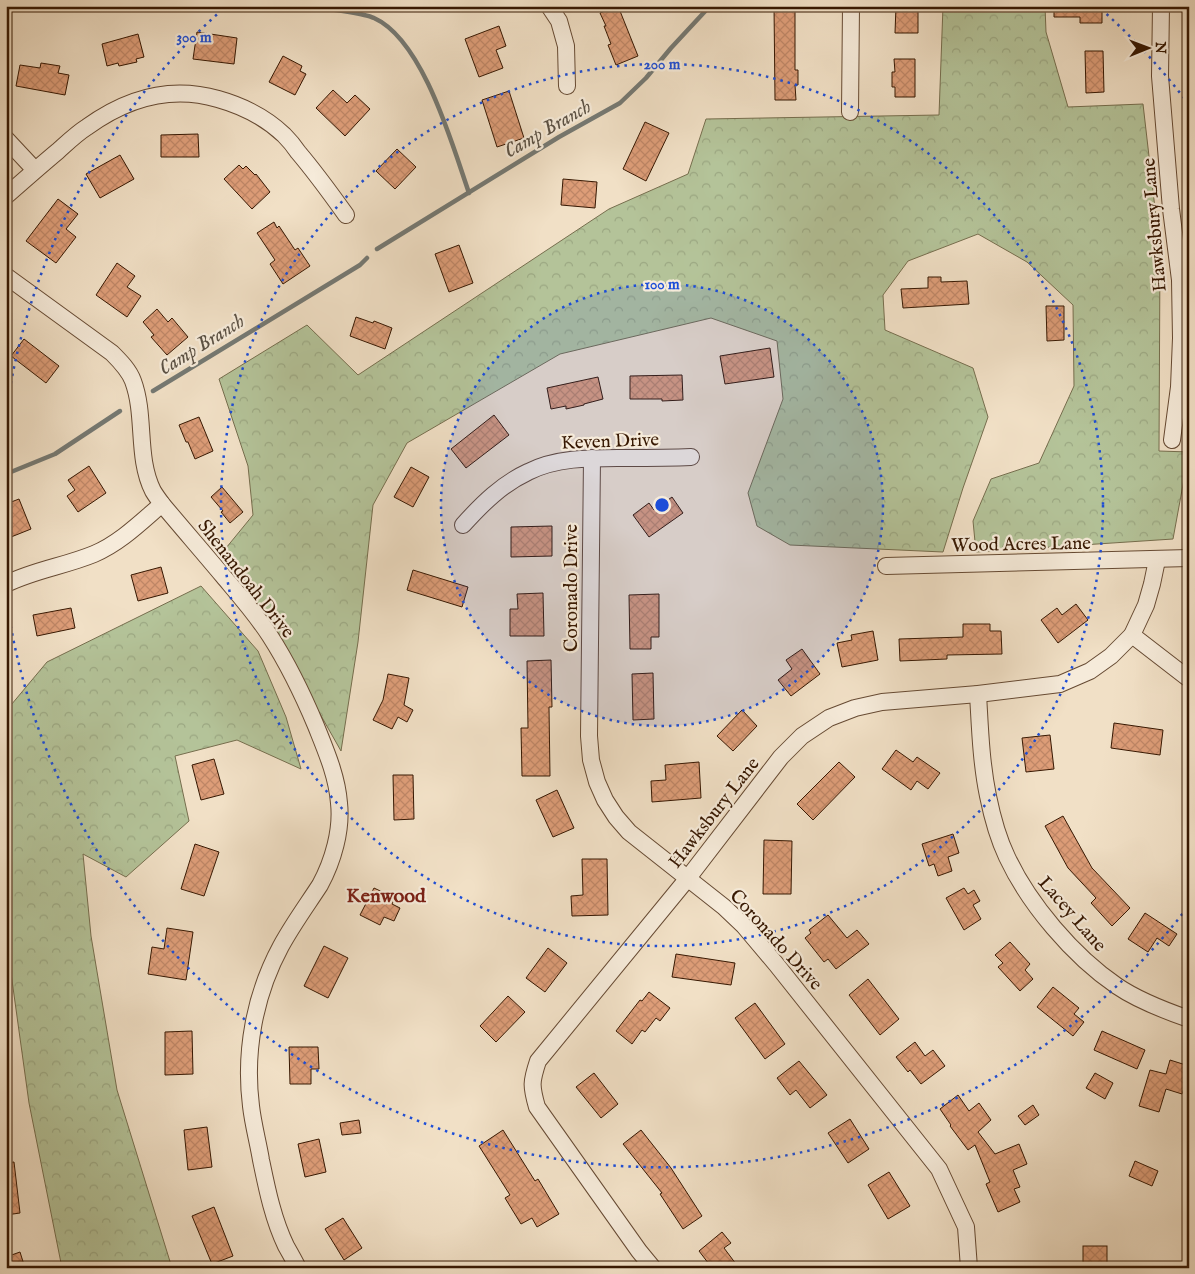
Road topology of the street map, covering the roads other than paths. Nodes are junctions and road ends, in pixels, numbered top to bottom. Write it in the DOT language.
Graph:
graph roads {
  1 [pos="549,6"];
  2 [pos="851,6"];
  3 [pos="1161,6"];
  4 [pos="567,86"];
  5 [pos="850,112"];
  6 [pos="6,139"];
  7 [pos="35,170"];
  8 [pos="6,196"];
  9 [pos="346,216"];
  10 [pos="6,276"];
  11 [pos="1172,440"];
  12 [pos="691,457"];
  13 [pos="592,458"];
  14 [pos="162,504"];
  15 [pos="463,525"];
  16 [pos="1189,558"];
  17 [pos="1157,560"];
  18 [pos="886,566"];
  19 [pos="6,584"];
  20 [pos="1132,635"];
  21 [pos="1189,679"];
  22 [pos="978,694"];
  23 [pos="688,878"];
  24 [pos="1189,1019"];
  25 [pos="298,1268"];
  26 [pos="653,1268"];
  27 [pos="969,1268"];
  1 -- 4 [label="street"];
  2 -- 5 [label="street"];
  3 -- 11 [label="street, Hawksbury Lane"];
  6 -- 7 [label="street"];
  7 -- 8 [label="street"];
  7 -- 9 [label="street"];
  10 -- 14 [label="street, Shenandoah Drive"];
  12 -- 13 [label="street, Keven Drive"];
  13 -- 15 [label="street, Keven Drive"];
  13 -- 23 [label="street, Coronado Drive"];
  14 -- 19 [label="street"];
  14 -- 25 [label="street, Shenandoah Drive"];
  16 -- 17 [label="street, Wood Acres Lane"];
  17 -- 18 [label="street, Wood Acres Lane"];
  17 -- 20 [label="street, Hawksbury Lane"];
  20 -- 21 [label="street"];
  20 -- 22 [label="street, Hawksbury Lane"];
  22 -- 23 [label="street, Hawksbury Lane"];
  22 -- 24 [label="street, Lacey Lane"];
  23 -- 26 [label="street, Hawksbury Lane"];
  23 -- 27 [label="street, Coronado Drive"];
}
